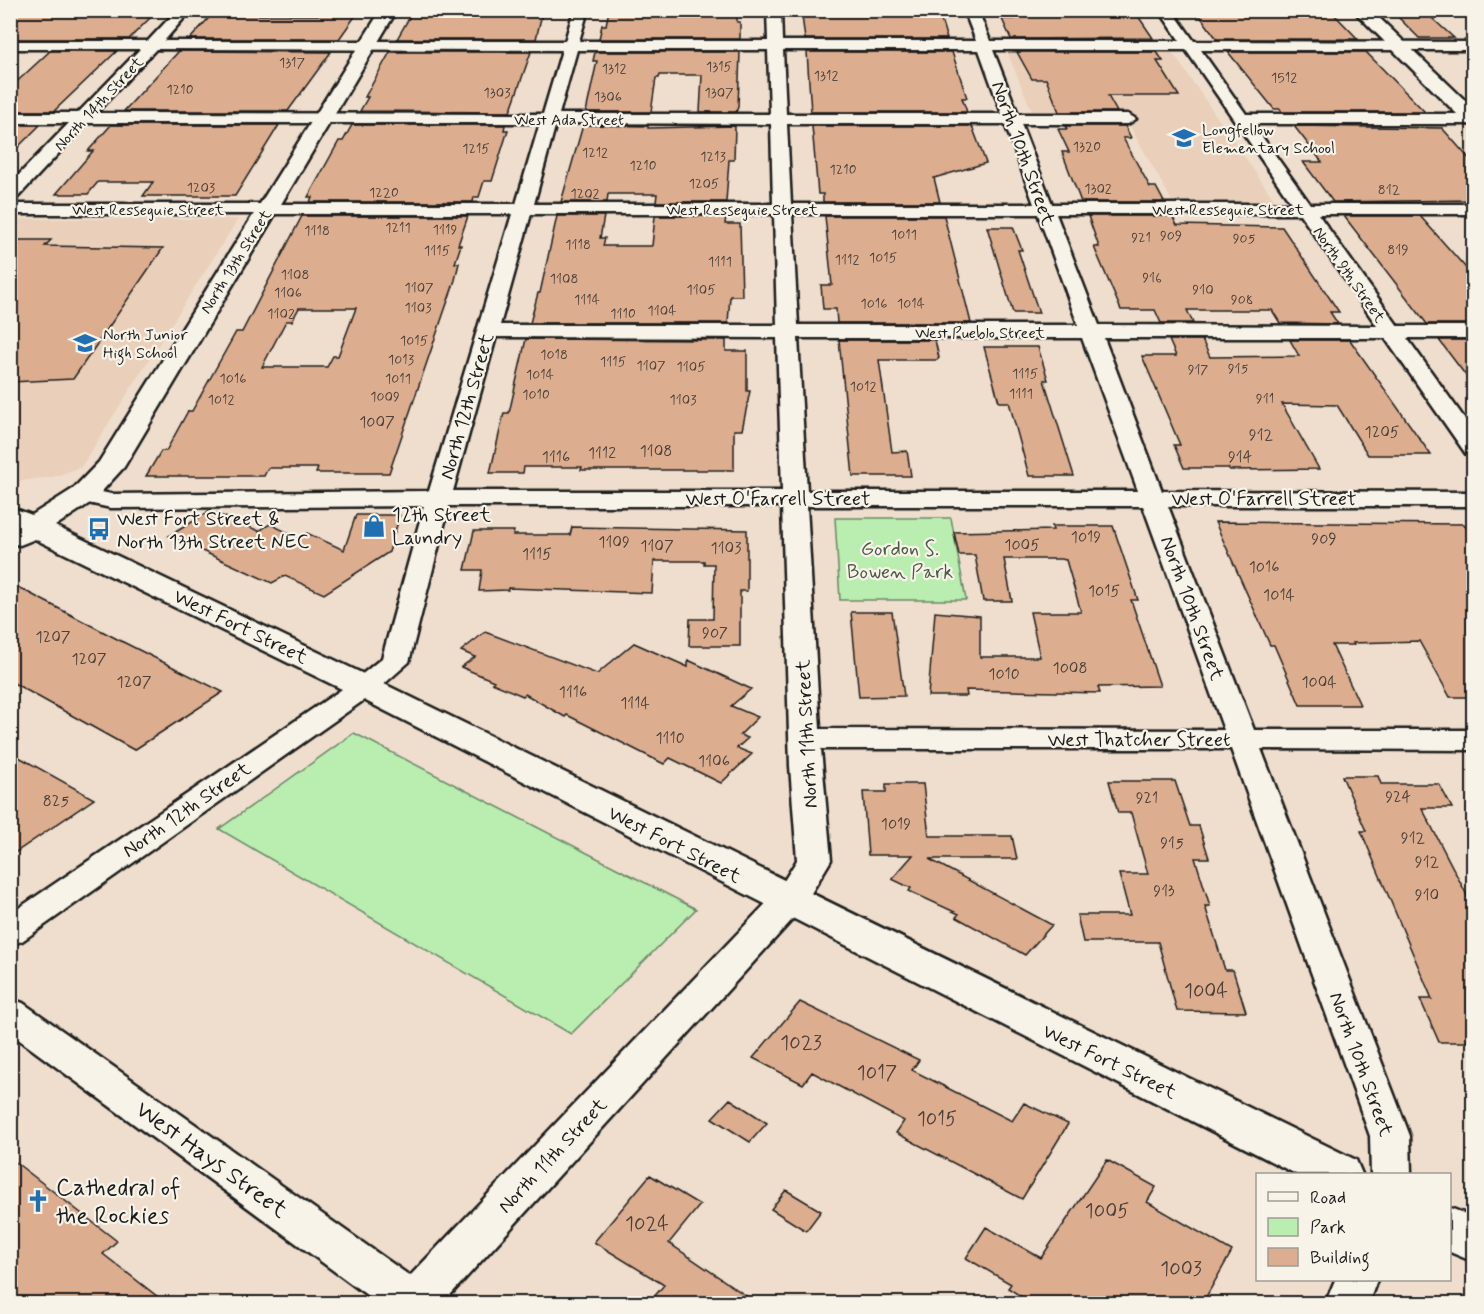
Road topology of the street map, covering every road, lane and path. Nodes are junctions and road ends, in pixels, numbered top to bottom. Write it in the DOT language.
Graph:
graph roads {
  1 [pos="185,10"];
  2 [pos="389,10"];
  3 [pos="581,10"];
  4 [pos="774,10"];
  5 [pos="971,10"];
  6 [pos="1165,10"];
  7 [pos="1361,10"];
  8 [pos="10,45"];
  9 [pos="152,45"];
  10 [pos="367,46"];
  11 [pos="571,46"];
  12 [pos="775,46"];
  13 [pos="984,46"];
  14 [pos="1190,46"];
  15 [pos="1398,46"];
  16 [pos="1473,46"];
  17 [pos="10,118"];
  18 [pos="83,118"];
  19 [pos="323,118"];
  20 [pos="550,118"];
  21 [pos="778,119"];
  22 [pos="1011,119"];
  23 [pos="1128,119"];
  24 [pos="1241,119"];
  25 [pos="1473,119"];
  26 [pos="10,195"];
  27 [pos="10,209"];
  28 [pos="267,209"];
  29 [pos="523,209"];
  30 [pos="782,209"];
  31 [pos="1045,209"];
  32 [pos="1305,209"];
  33 [pos="1473,209"];
  34 [pos="488,332"];
  35 [pos="788,332"];
  36 [pos="1091,332"];
  37 [pos="1391,332"];
  38 [pos="1473,332"];
  39 [pos="1473,449"];
  40 [pos="82,495"];
  41 [pos="439,498"];
  42 [pos="795,498"];
  43 [pos="1152,498"];
  44 [pos="1473,499"];
  45 [pos="19,528"];
  46 [pos="364,687"];
  47 [pos="805,739"];
  48 [pos="1242,739"];
  49 [pos="1473,740"];
  50 [pos="789,902"];
  51 [pos="10,932"];
  52 [pos="10,1013"];
  53 [pos="1337,1173"];
  54 [pos="1391,1173"];
  55 [pos="1451,1230"];
  56 [pos="1473,1240"];
  57 [pos="1356,1281"];
  58 [pos="414,1303"];
  59 [pos="1346,1304"];
  1 -- 9 [label="street, North 14th Street"];
  2 -- 10 [label="street, North 13th Street"];
  3 -- 11 [label="street, North 12th Street"];
  4 -- 12 [label="street, North 11th Street"];
  5 -- 13 [label="street, North 10th Street"];
  6 -- 14 [label="street, North 9th Street"];
  7 -- 15 [label="street"];
  8 -- 9 [label="street"];
  9 -- 10 [label="street"];
  9 -- 18 [label="street, North 14th Street"];
  10 -- 11 [label="street"];
  10 -- 19 [label="street, North 13th Street"];
  11 -- 12 [label="street"];
  11 -- 20 [label="street, North 12th Street"];
  12 -- 13 [label="street"];
  12 -- 21 [label="street, North 11th Street"];
  13 -- 14 [label="street"];
  13 -- 22 [label="street, North 10th Street"];
  14 -- 15 [label="street"];
  14 -- 24 [label="street, North 9th Street"];
  15 -- 16 [label="street"];
  15 -- 25 [label="street"];
  17 -- 18 [label="street, West Ada Street"];
  18 -- 19 [label="street, West Ada Street"];
  18 -- 26 [label="street, North 14th Street"];
  19 -- 20 [label="street, West Ada Street"];
  19 -- 28 [label="street, North 13th Street"];
  20 -- 21 [label="street, West Ada Street"];
  20 -- 29 [label="street, North 12th Street"];
  21 -- 22 [label="street, West Ada Street"];
  21 -- 30 [label="street, North 11th Street"];
  22 -- 23 [label="street, West Ada Street"];
  22 -- 31 [label="street, North 10th Street"];
  24 -- 25 [label="street"];
  24 -- 32 [label="street, North 9th Street"];
  27 -- 28 [label="street, West Resseguie Street"];
  28 -- 29 [label="street, West Resseguie Street"];
  28 -- 40 [label="street, North 13th Street"];
  29 -- 30 [label="street, West Resseguie Street"];
  29 -- 34 [label="street, North 12th Street"];
  30 -- 31 [label="street, West Resseguie Street"];
  30 -- 35 [label="street, North 11th Street"];
  31 -- 32 [label="street, West Resseguie Street"];
  31 -- 36 [label="street, North 10th Street"];
  32 -- 33 [label="street, West Resseguie Street"];
  32 -- 37 [label="street, North 9th Street"];
  34 -- 35 [label="street, West Pueblo Street"];
  34 -- 41 [label="street, North 12th Street"];
  35 -- 36 [label="street, West Pueblo Street"];
  35 -- 42 [label="street, North 11th Street"];
  36 -- 37 [label="street, West Pueblo Street"];
  36 -- 43 [label="street, North 10th Street"];
  37 -- 38 [label="street, West Pueblo Street"];
  37 -- 39 [label="street, North 9th Street"];
  40 -- 41 [label="street, West O'Farrell Street"];
  40 -- 45 [label="street, North 13th Street"];
  41 -- 42 [label="street, West O'Farrell Street"];
  41 -- 46 [label="street, North 12th Street"];
  42 -- 43 [label="street, West O'Farrell Street"];
  42 -- 47 [label="street, North 11th Street"];
  43 -- 44 [label="street, West O'Farrell Street"];
  43 -- 48 [label="street, North 10th Street"];
  45 -- 46 [label="street, West Fort Street"];
  46 -- 50 [label="street, West Fort Street"];
  46 -- 51 [label="street, North 12th Street"];
  47 -- 48 [label="street, West Thatcher Street"];
  47 -- 50 [label="street, North 11th Street"];
  48 -- 49 [label="street, West Thatcher Street"];
  48 -- 54 [label="street, North 10th Street"];
  50 -- 53 [label="street, West Fort Street"];
  50 -- 58 [label="street, North 11th Street"];
  52 -- 58 [label="street, West Hays Street"];
  55 -- 56 [label="street"];
  57 -- 59 [label="street"];
}
